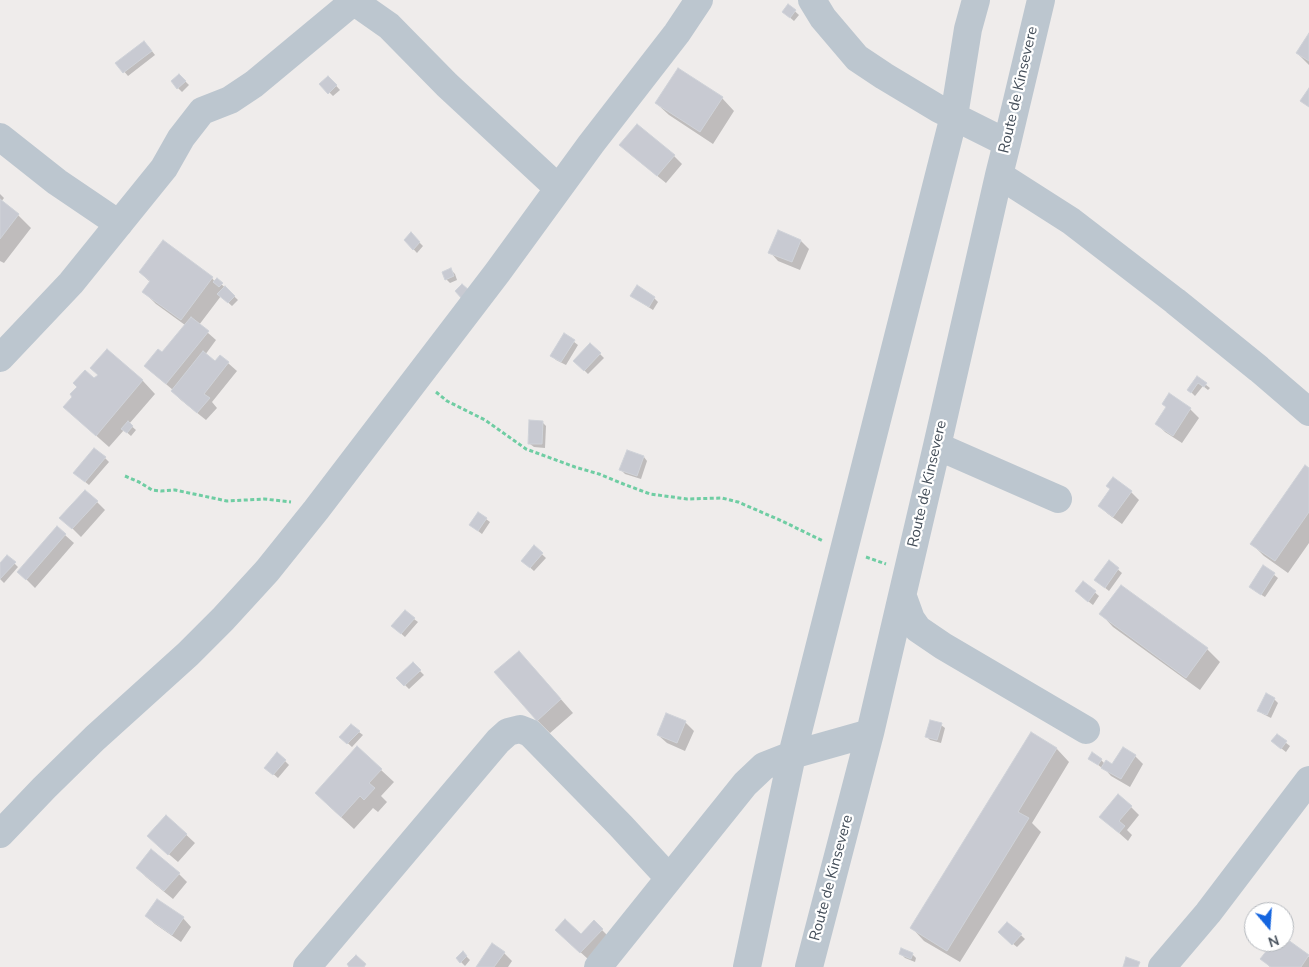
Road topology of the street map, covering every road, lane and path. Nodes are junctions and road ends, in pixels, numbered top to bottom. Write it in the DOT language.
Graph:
graph roads {
  1 [pos="699,0"];
  2 [pos="812,0"];
  3 [pos="976,0"];
  4 [pos="1041,0"];
  5 [pos="353,1"];
  6 [pos="954,116"];
  7 [pos="0,137"];
  8 [pos="1008,143"];
  9 [pos="999,175"];
  10 [pos="558,188"];
  11 [pos="119,224"];
  12 [pos="0,358"];
  13 [pos="417,377"];
  14 [pos="1309,412"];
  15 [pos="938,446"];
  16 [pos="125,476"];
  17 [pos="1058,499"];
  18 [pos="316,510"];
  19 [pos="844,549"];
  20 [pos="905,585"];
  21 [pos="1086,730"];
  22 [pos="870,733"];
  23 [pos="792,755"];
  24 [pos="1309,780"];
  25 [pos="0,834"];
  26 [pos="669,878"];
  27 [pos="307,967"];
  28 [pos="598,967"];
  29 [pos="747,967"];
  30 [pos="809,967"];
  31 [pos="1162,967"];
  1 -- 10 [label="street"];
  2 -- 6 [label="street"];
  3 -- 6 [label="street"];
  4 -- 8 [label="street, Route de Kinsevere"];
  5 -- 10 [label="street"];
  5 -- 11 [label="street"];
  6 -- 8 [label="street"];
  6 -- 19 [label="street"];
  7 -- 11 [label="street"];
  8 -- 9 [label="street, Route de Kinsevere"];
  9 -- 14 [label="street"];
  9 -- 15 [label="street, Route de Kinsevere"];
  10 -- 13 [label="street"];
  11 -- 12 [label="street"];
  13 -- 18 [label="street"];
  13 -- 19 [label="path"];
  15 -- 17 [label="street"];
  15 -- 20 [label="street, Route de Kinsevere"];
  16 -- 18 [label="path"];
  18 -- 25 [label="street"];
  19 -- 20 [label="path"];
  19 -- 23 [label="street"];
  20 -- 21 [label="street"];
  20 -- 22 [label="street, Route de Kinsevere"];
  22 -- 23 [label="street"];
  22 -- 30 [label="street, Route de Kinsevere"];
  23 -- 26 [label="street"];
  23 -- 29 [label="street"];
  24 -- 31 [label="street"];
  26 -- 27 [label="street"];
  26 -- 28 [label="street"];
}
